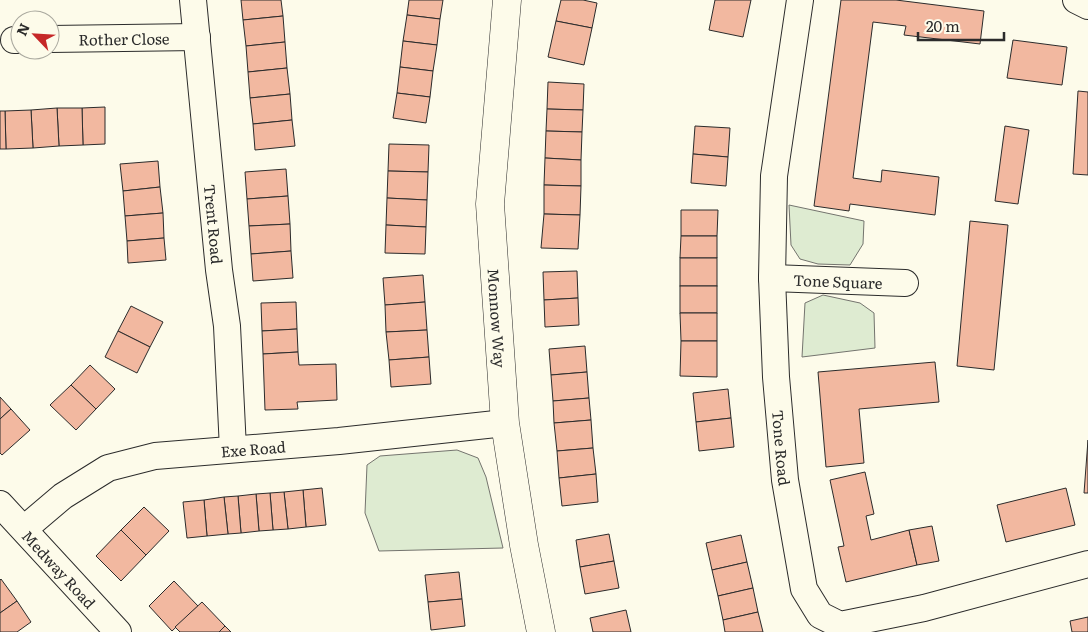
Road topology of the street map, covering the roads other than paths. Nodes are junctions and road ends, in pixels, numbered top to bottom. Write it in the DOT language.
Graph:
graph roads {
  1 [pos="194,0"];
  2 [pos="507,0"];
  3 [pos="800,0"];
  4 [pos="1076,0"];
  5 [pos="1088,6"];
  6 [pos="197,36"];
  7 [pos="60,39"];
  8 [pos="772,278"];
  9 [pos="905,283"];
  10 [pos="505,423"];
  11 [pos="233,449"];
  12 [pos="0,504"];
  13 [pos="24,529"];
  14 [pos="1088,564"];
  15 [pos="118,632"];
  16 [pos="541,632"];
  1 -- 6 [label="street, Trent Road"];
  2 -- 10 [label="street, Monnow Way"];
  3 -- 8 [label="street, Tone Road"];
  4 -- 5 [label="street"];
  6 -- 7 [label="street, Rother Close"];
  6 -- 11 [label="street, Trent Road"];
  8 -- 9 [label="street, Tone Square"];
  8 -- 14 [label="street, Tone Road"];
  10 -- 11 [label="street, Exe Road"];
  10 -- 16 [label="street, Monnow Way"];
  11 -- 13 [label="street, Exe Road"];
  12 -- 13 [label="street, Medway Road"];
  13 -- 15 [label="street, Medway Road"];
}
